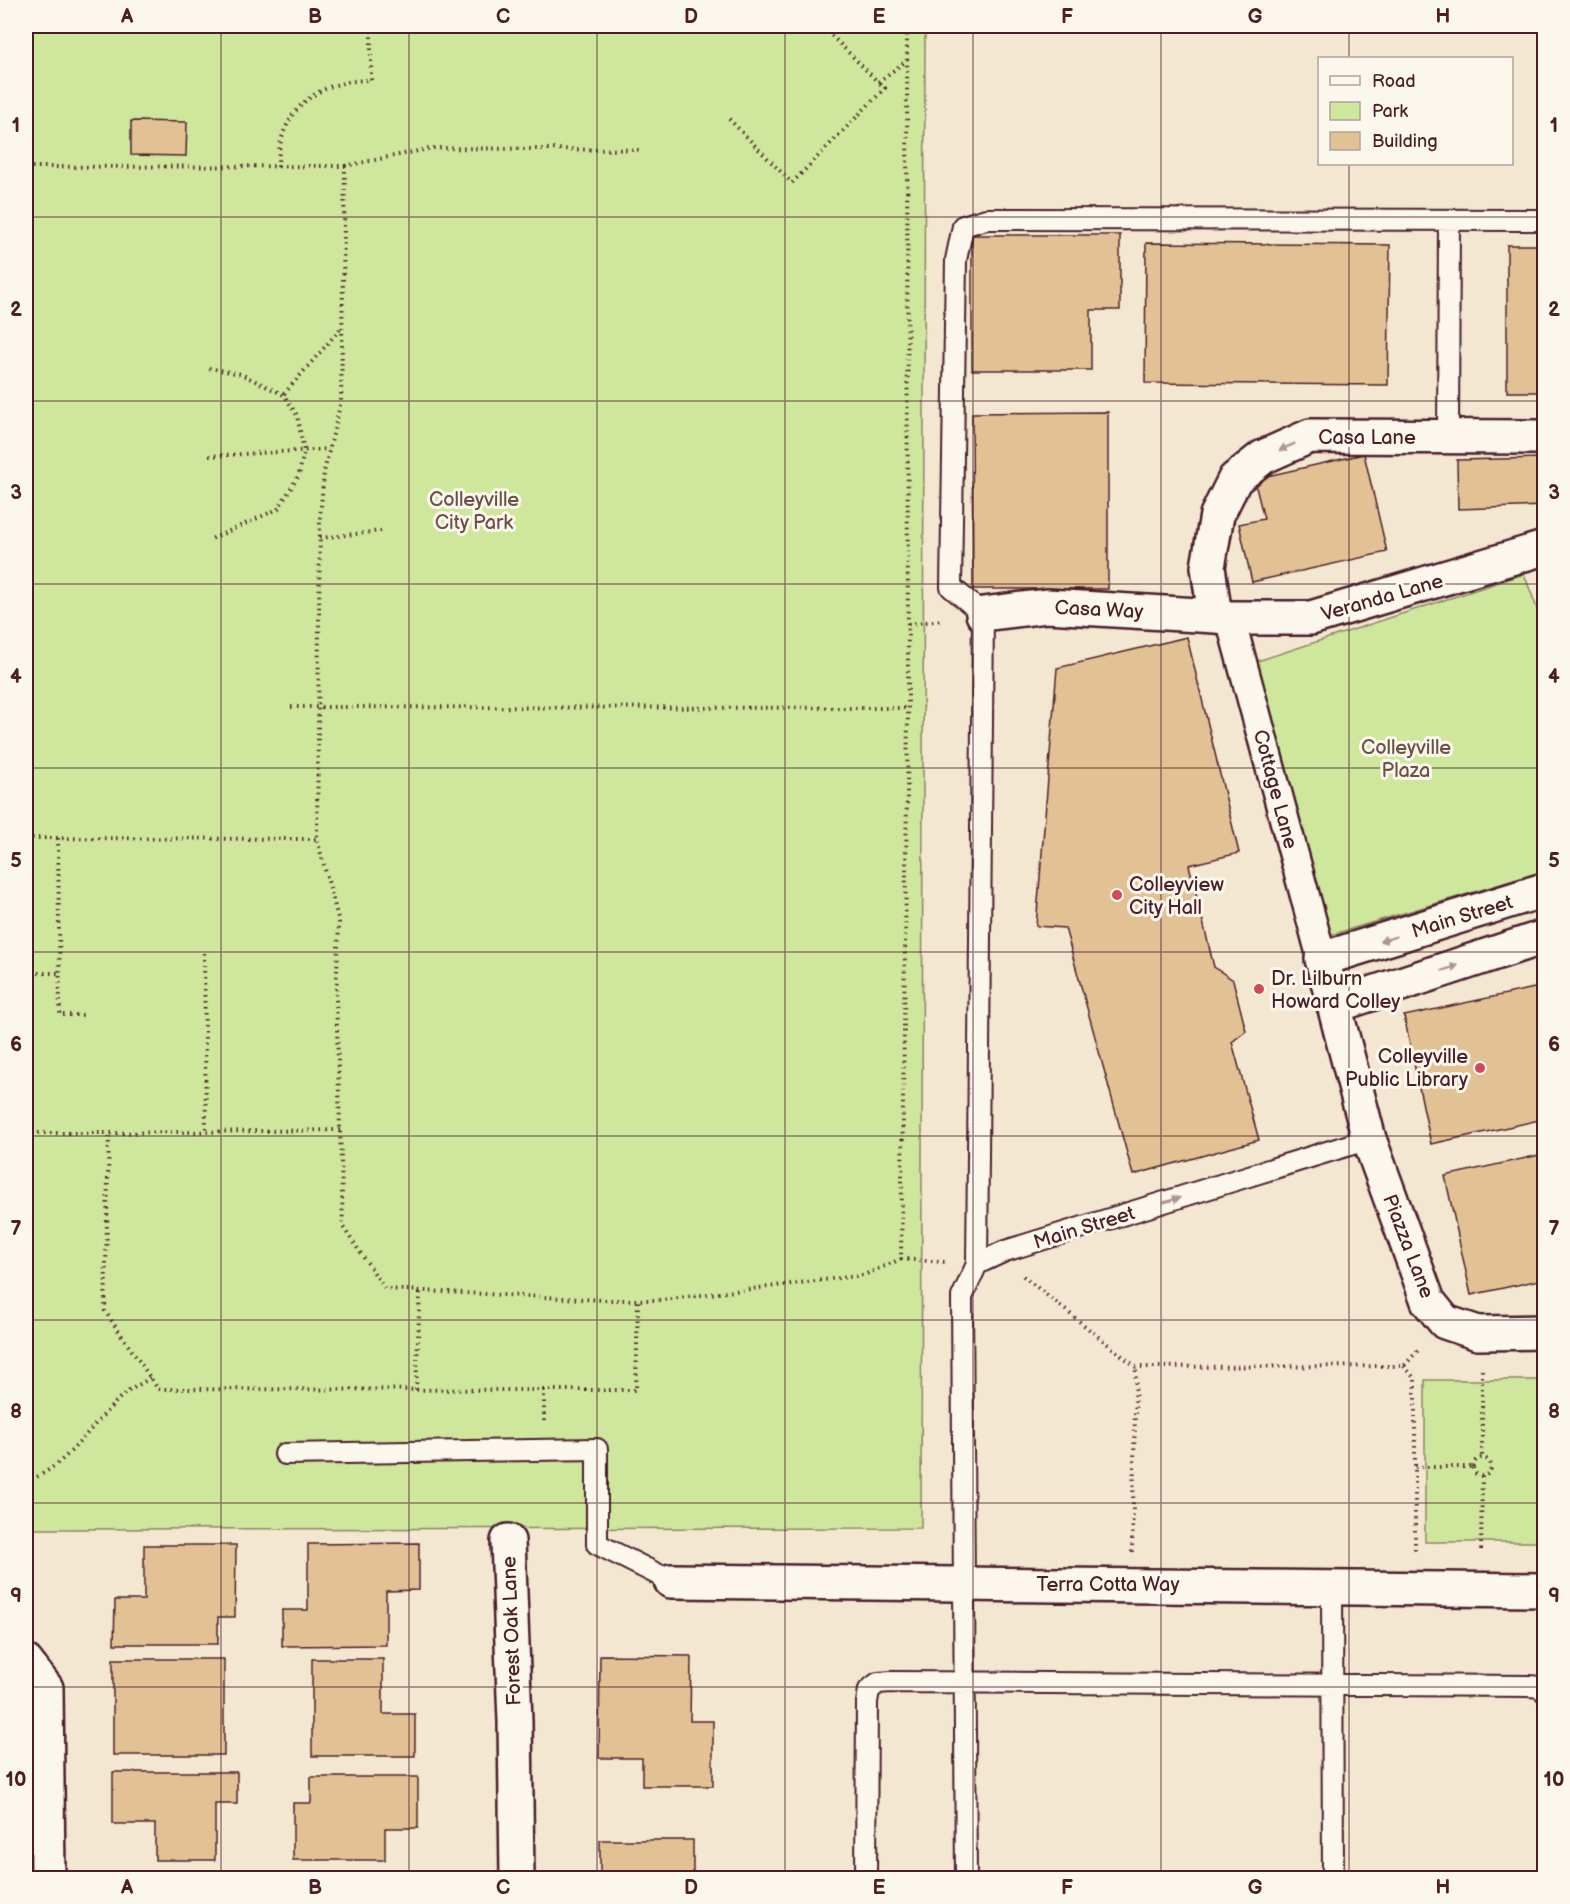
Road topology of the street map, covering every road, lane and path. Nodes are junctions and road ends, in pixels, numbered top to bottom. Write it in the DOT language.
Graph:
graph roads {
  1 [pos="371,26"];
  2 [pos="907,26"];
  3 [pos="823,27"];
  4 [pos="907,60"];
  5 [pos="878,81"];
  6 [pos="729,119"];
  7 [pos="640,150"];
  8 [pos="278,166"];
  9 [pos="345,166"];
  10 [pos="26,167"];
  11 [pos="1449,220"];
  12 [pos="1545,220"];
  13 [pos="342,327"];
  14 [pos="209,368"];
  15 [pos="284,395"];
  16 [pos="1448,437"];
  17 [pos="1545,437"];
  18 [pos="329,449"];
  19 [pos="303,451"];
  20 [pos="209,456"];
  21 [pos="381,531"];
  22 [pos="320,538"];
  23 [pos="209,540"];
  24 [pos="1545,548"];
  25 [pos="983,614"];
  26 [pos="1222,617"];
  27 [pos="291,707"];
  28 [pos="318,707"];
  29 [pos="908,708"];
  30 [pos="26,838"];
  31 [pos="58,838"];
  32 [pos="317,839"];
  33 [pos="1545,890"];
  34 [pos="1545,937"];
  35 [pos="204,953"];
  36 [pos="1322,959"];
  37 [pos="26,974"];
  38 [pos="60,974"];
  39 [pos="1334,1006"];
  40 [pos="86,1015"];
  41 [pos="340,1130"];
  42 [pos="206,1132"];
  43 [pos="26,1133"];
  44 [pos="109,1133"];
  45 [pos="1369,1139"];
  46 [pos="901,1259"];
  47 [pos="977,1264"];
  48 [pos="420,1291"];
  49 [pos="638,1300"];
  50 [pos="1445,1322"];
  51 [pos="1545,1332"];
  52 [pos="1136,1366"];
  53 [pos="1404,1366"];
  54 [pos="1482,1369"];
  55 [pos="150,1378"];
  56 [pos="416,1390"];
  57 [pos="544,1390"];
  58 [pos="544,1450"];
  59 [pos="285,1454"];
  60 [pos="1482,1459"];
  61 [pos="1415,1467"];
  62 [pos="1473,1467"];
  63 [pos="1482,1476"];
  64 [pos="26,1482"];
  65 [pos="508,1541"];
  66 [pos="1481,1551"];
  67 [pos="671,1581"];
  68 [pos="964,1583"];
  69 [pos="1131,1584"];
  70 [pos="1332,1586"];
  71 [pos="1415,1588"];
  72 [pos="1545,1590"];
  73 [pos="26,1662"];
  74 [pos="966,1682"];
  75 [pos="1333,1683"];
  76 [pos="1545,1691"];
  77 [pos="48,1878"];
  78 [pos="517,1878"];
  79 [pos="866,1878"];
  80 [pos="966,1878"];
  81 [pos="1333,1878"];
  1 -- 8 [label="path"];
  2 -- 4 [label="path"];
  3 -- 5 [label="path"];
  4 -- 5 [label="path"];
  4 -- 29 [label="path"];
  5 -- 6 [label="path"];
  7 -- 9 [label="path"];
  8 -- 9 [label="path"];
  8 -- 10 [label="path"];
  9 -- 13 [label="path"];
  11 -- 12 [label="lane"];
  11 -- 16 [label="lane"];
  11 -- 25 [label="lane"];
  13 -- 15 [label="path"];
  13 -- 18 [label="path"];
  14 -- 15 [label="path"];
  15 -- 19 [label="path"];
  16 -- 17 [label="street, Casa Lane"];
  16 -- 26 [label="street, Casa Lane, one-way"];
  18 -- 19 [label="path"];
  18 -- 22 [label="path"];
  19 -- 20 [label="path"];
  19 -- 23 [label="path"];
  21 -- 22 [label="path"];
  22 -- 28 [label="path"];
  24 -- 26 [label="street, Veranda Lane"];
  25 -- 26 [label="street, Casa Way"];
  25 -- 47 [label="lane"];
  26 -- 36 [label="street, Cottage Lane"];
  27 -- 28 [label="path"];
  28 -- 29 [label="path"];
  28 -- 32 [label="path"];
  29 -- 46 [label="path"];
  30 -- 31 [label="path"];
  31 -- 32 [label="path"];
  31 -- 38 [label="path"];
  32 -- 41 [label="path"];
  33 -- 36 [label="street, Main Street, one-way"];
  39 -- 34 [label="street, one-way"];
  35 -- 42 [label="path"];
  36 -- 39 [label="street"];
  37 -- 38 [label="path"];
  38 -- 40 [label="path"];
  39 -- 45 [label="street"];
  41 -- 42 [label="path"];
  41 -- 48 [label="path"];
  42 -- 44 [label="path"];
  43 -- 44 [label="path"];
  44 -- 55 [label="path"];
  47 -- 45 [label="lane, Main Street, one-way"];
  45 -- 50 [label="street, Piazza Lane"];
  46 -- 47 [label="path"];
  46 -- 49 [label="path"];
  47 -- 52 [label="path"];
  47 -- 68 [label="lane"];
  48 -- 49 [label="path"];
  48 -- 56 [label="path"];
  49 -- 57 [label="path"];
  50 -- 51 [label="street, Piazza Lane"];
  50 -- 53 [label="path"];
  52 -- 53 [label="path"];
  52 -- 69 [label="path"];
  53 -- 61 [label="path"];
  54 -- 60 [label="path"];
  55 -- 56 [label="path"];
  55 -- 64 [label="path"];
  56 -- 57 [label="path"];
  57 -- 58 [label="path"];
  58 -- 59 [label="lane"];
  58 -- 67 [label="lane"];
  60 -- 62 [label="path"];
  60 -- 63 [label="path"];
  61 -- 62 [label="path"];
  61 -- 71 [label="path"];
  62 -- 63 [label="path"];
  63 -- 66 [label="path"];
  65 -- 78 [label="street, Forest Oak Lane"];
  67 -- 68 [label="street, Terra Cotta Way"];
  68 -- 69 [label="street, Terra Cotta Way"];
  68 -- 74 [label="lane"];
  69 -- 70 [label="street, Terra Cotta Way"];
  70 -- 71 [label="street, Terra Cotta Way"];
  70 -- 75 [label="lane"];
  71 -- 72 [label="street, Terra Cotta Way"];
  73 -- 77 [label="street"];
  74 -- 75 [label="lane"];
  74 -- 79 [label="lane"];
  74 -- 80 [label="lane"];
  75 -- 76 [label="lane"];
  75 -- 81 [label="lane"];
}
